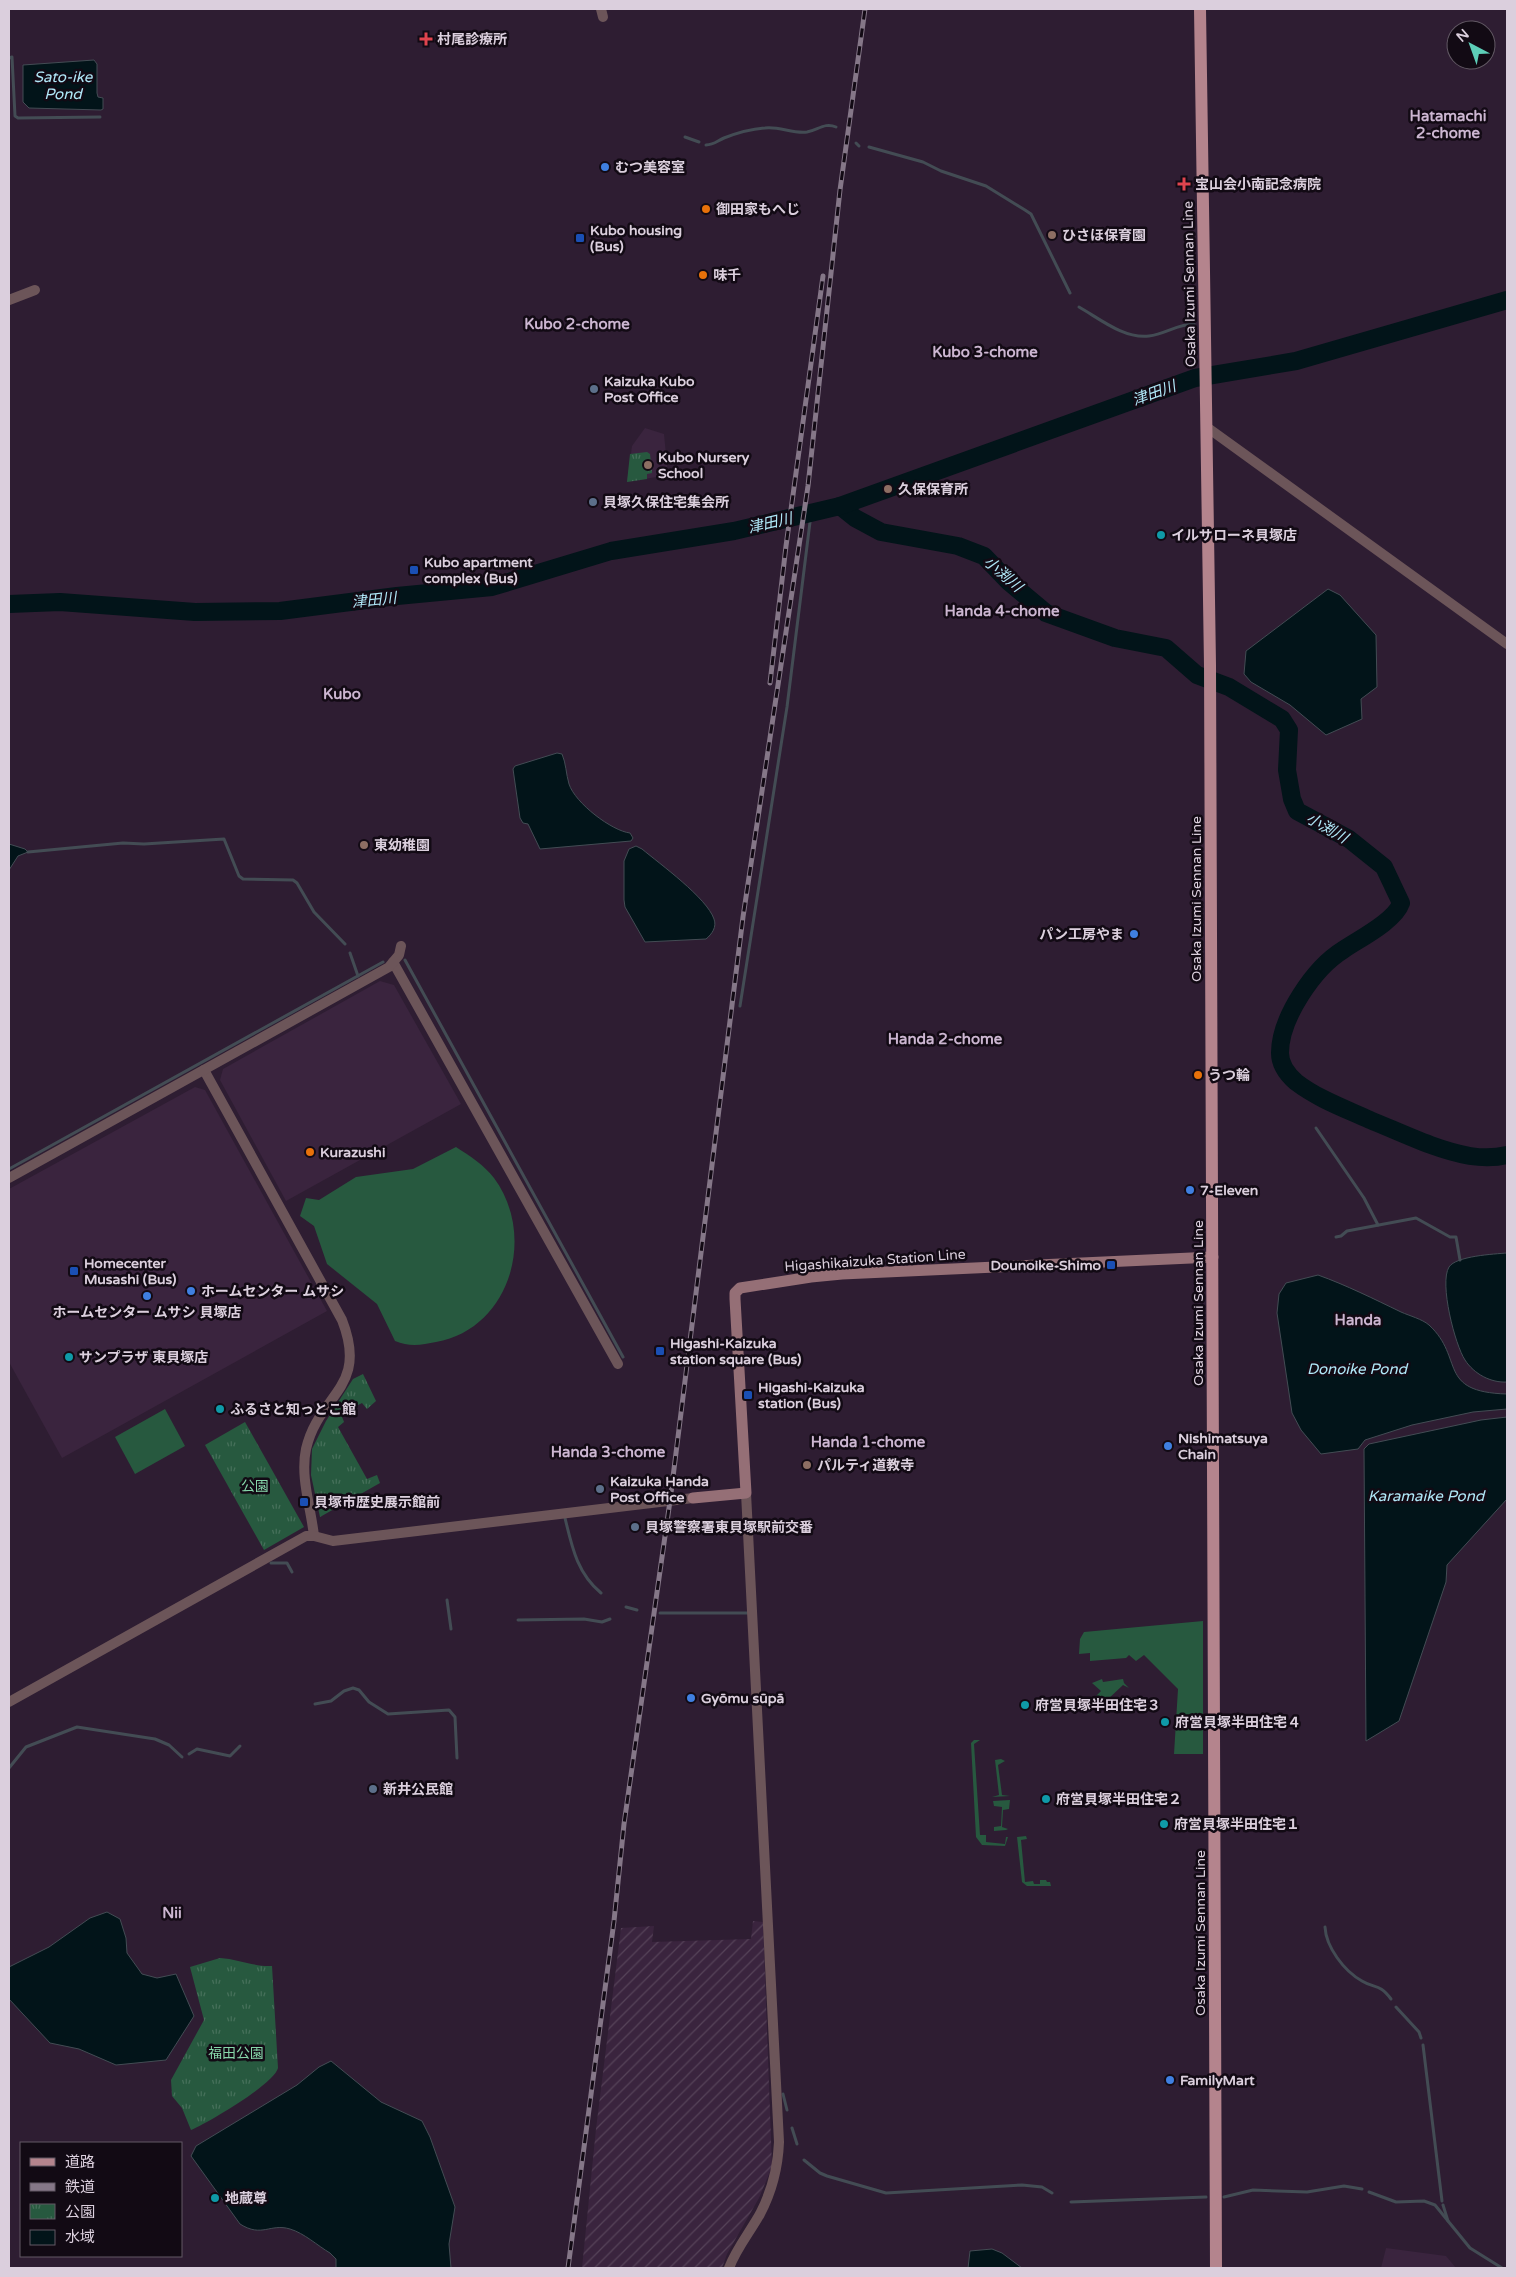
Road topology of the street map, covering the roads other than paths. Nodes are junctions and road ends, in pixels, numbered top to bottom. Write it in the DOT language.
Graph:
graph roads {
  1 [pos="1200,9"];
  2 [pos="35,290"];
  3 [pos="9,300"];
  4 [pos="1208,428"];
  5 [pos="1507,644"];
  6 [pos="401,946"];
  7 [pos="393,962"];
  8 [pos="204,1070"];
  9 [pos="9,1178"];
  10 [pos="1213,1257"];
  11 [pos="618,1364"];
  12 [pos="746,1493"];
  13 [pos="693,1498"];
  14 [pos="314,1536"];
  15 [pos="9,1702"];
  16 [pos="729,2268"];
  17 [pos="1216,2268"];
  1 -- 4 [label="main road, Osaka Izumi Sennan Line"];
  2 -- 3 [label="street"];
  4 -- 5 [label="street"];
  4 -- 10 [label="main road, Osaka Izumi Sennan Line"];
  6 -- 7 [label="street"];
  7 -- 8 [label="street"];
  7 -- 11 [label="street"];
  8 -- 9 [label="street"];
  8 -- 14 [label="street"];
  10 -- 12 [label="main road, Higashikaizuka Station Line"];
  10 -- 17 [label="main road, Osaka Izumi Sennan Line"];
  12 -- 13 [label="main road"];
  12 -- 16 [label="street"];
  13 -- 14 [label="street"];
  14 -- 15 [label="street"];
}
